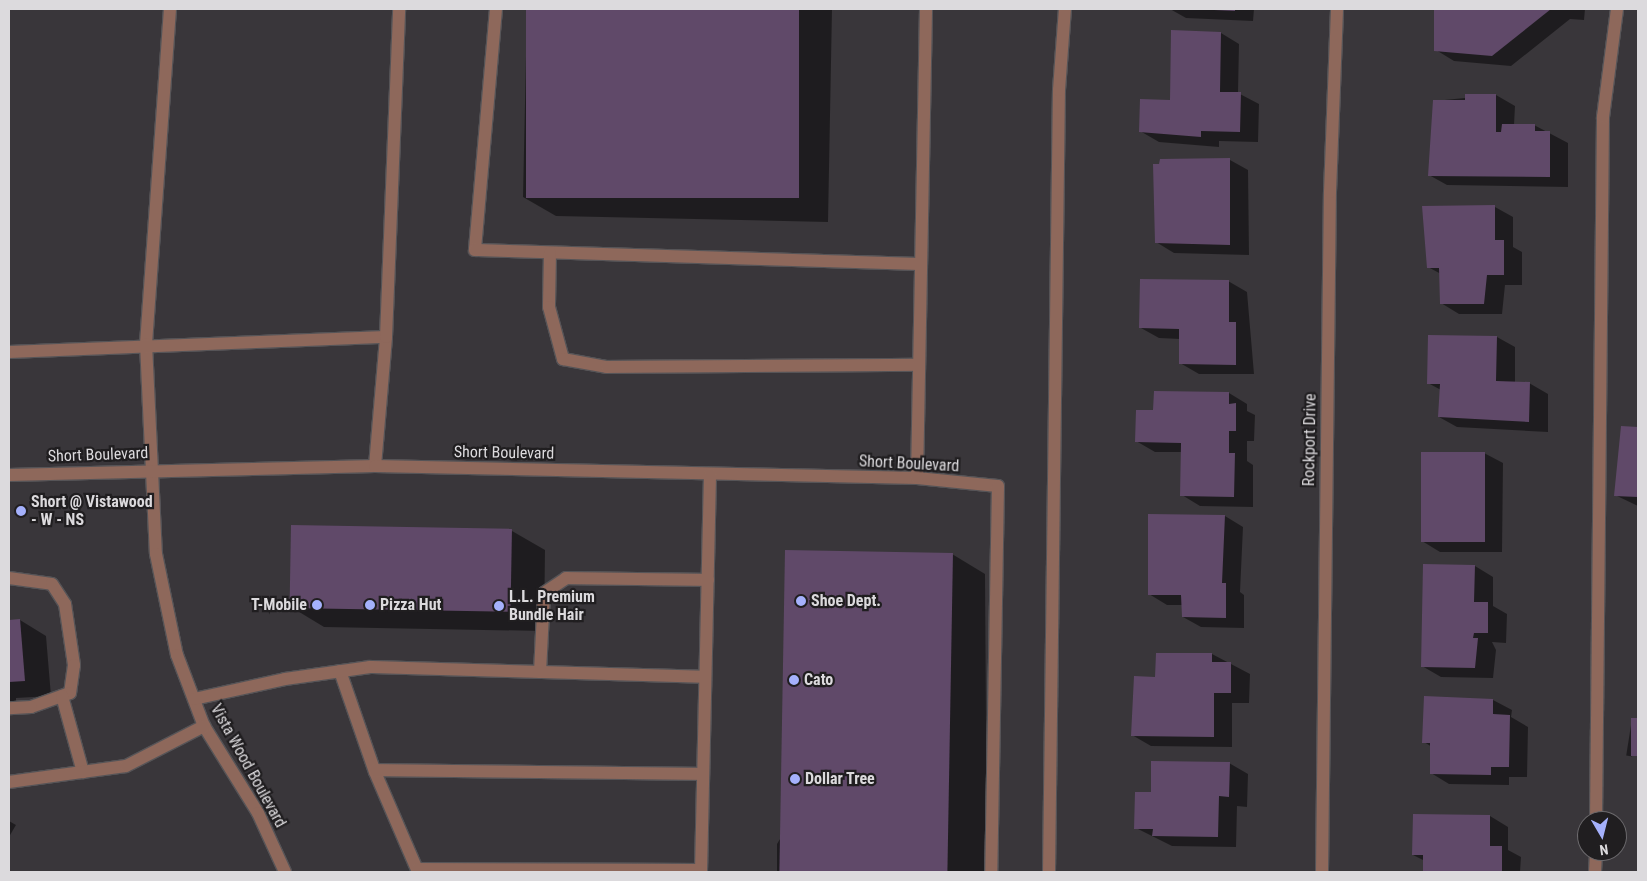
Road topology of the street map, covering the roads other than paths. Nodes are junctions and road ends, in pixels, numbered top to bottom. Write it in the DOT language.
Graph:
graph roads {
  1 [pos="170,9"];
  2 [pos="398,9"];
  3 [pos="496,9"];
  4 [pos="926,9"];
  5 [pos="1065,9"];
  6 [pos="1337,9"];
  7 [pos="1617,9"];
  8 [pos="550,253"];
  9 [pos="921,264"];
  10 [pos="386,338"];
  11 [pos="146,344"];
  12 [pos="9,352"];
  13 [pos="919,365"];
  14 [pos="375,466"];
  15 [pos="148,469"];
  16 [pos="9,474"];
  17 [pos="710,474"];
  18 [pos="917,478"];
  19 [pos="9,578"];
  20 [pos="708,580"];
  21 [pos="340,671"];
  22 [pos="540,672"];
  23 [pos="706,677"];
  24 [pos="62,696"];
  25 [pos="194,699"];
  26 [pos="9,708"];
  27 [pos="204,726"];
  28 [pos="375,770"];
  29 [pos="83,772"];
  30 [pos="703,774"];
  31 [pos="9,782"];
  32 [pos="1596,811"];
  33 [pos="418,871"];
  34 [pos="701,871"];
  35 [pos="285,872"];
  36 [pos="991,872"];
  37 [pos="1049,872"];
  38 [pos="1322,872"];
  1 -- 11 [label="street, Vista Wood Boulevard"];
  2 -- 10 [label="street"];
  3 -- 8 [label="street"];
  4 -- 9 [label="street"];
  5 -- 37 [label="street"];
  6 -- 38 [label="street, Rockport Drive"];
  7 -- 32 [label="street"];
  8 -- 9 [label="street"];
  8 -- 13 [label="street"];
  9 -- 13 [label="street"];
  10 -- 11 [label="street"];
  10 -- 14 [label="street"];
  11 -- 12 [label="street"];
  11 -- 15 [label="street, Vista Wood Boulevard"];
  13 -- 18 [label="street"];
  14 -- 15 [label="street, Short Boulevard"];
  14 -- 17 [label="street, Short Boulevard"];
  15 -- 16 [label="street, Short Boulevard"];
  15 -- 25 [label="street, Vista Wood Boulevard"];
  17 -- 18 [label="street, Short Boulevard"];
  17 -- 20 [label="street"];
  18 -- 36 [label="street, Short Boulevard"];
  19 -- 24 [label="street"];
  20 -- 22 [label="street"];
  20 -- 23 [label="street"];
  21 -- 22 [label="street"];
  21 -- 25 [label="street"];
  21 -- 28 [label="street"];
  22 -- 23 [label="street"];
  23 -- 30 [label="street"];
  24 -- 26 [label="street"];
  24 -- 29 [label="street"];
  25 -- 27 [label="street, Vista Wood Boulevard"];
  27 -- 29 [label="street"];
  27 -- 35 [label="street, Vista Wood Boulevard"];
  28 -- 30 [label="street"];
  28 -- 33 [label="street"];
  29 -- 31 [label="street"];
  30 -- 34 [label="street"];
  33 -- 34 [label="street"];
}
